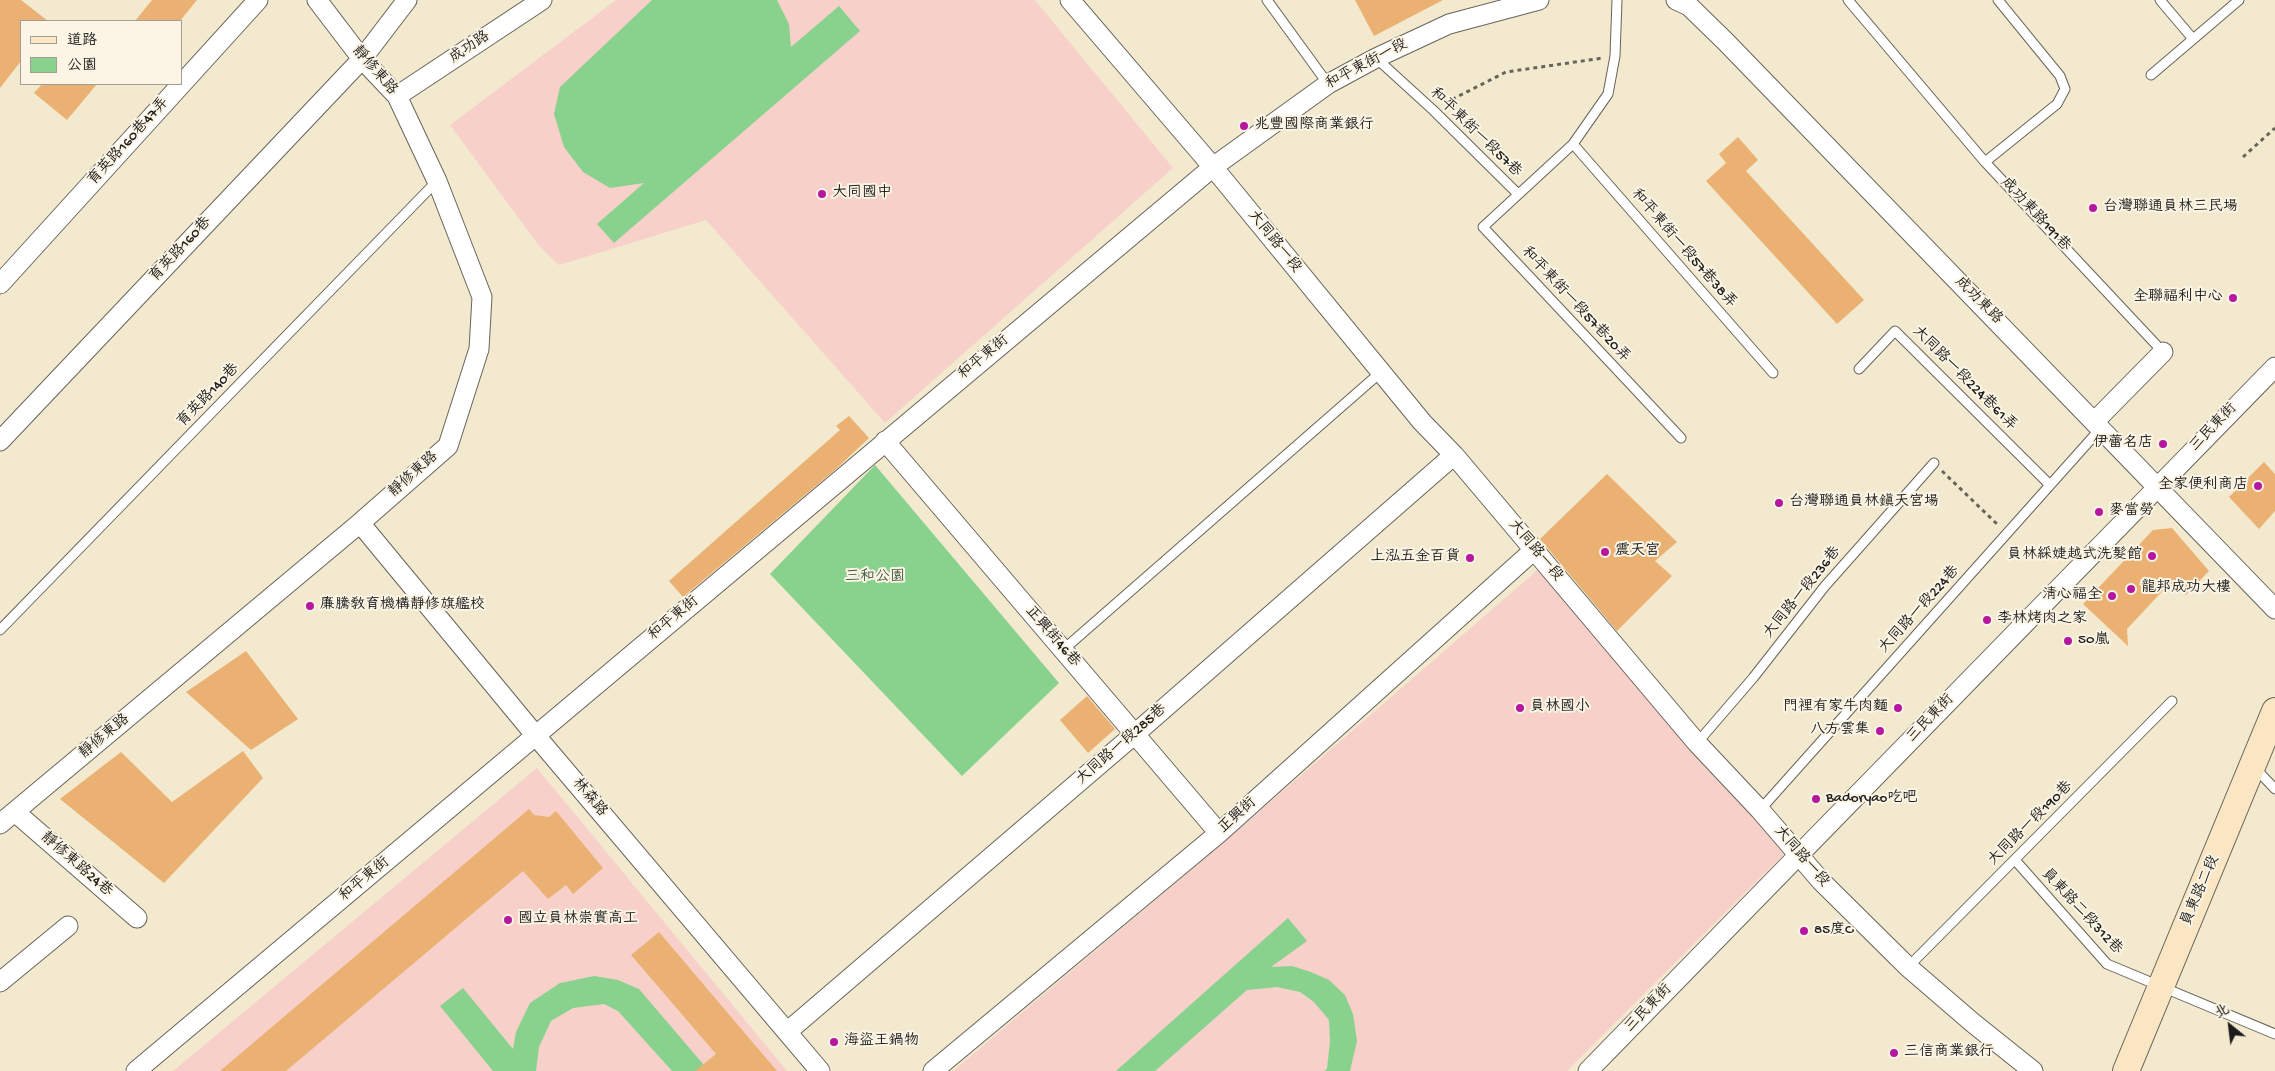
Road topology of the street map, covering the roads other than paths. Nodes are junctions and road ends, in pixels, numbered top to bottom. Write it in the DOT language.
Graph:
graph roads {
  1 [pos="258,0"];
  2 [pos="317,0"];
  3 [pos="407,0"];
  4 [pos="542,0"];
  5 [pos="1070,0"];
  6 [pos="1267,0"];
  7 [pos="1539,0"];
  8 [pos="1617,0"];
  9 [pos="1676,0"];
  10 [pos="1848,0"];
  11 [pos="1998,0"];
  12 [pos="2160,0"];
  13 [pos="2239,0"];
  14 [pos="2193,39"];
  15 [pos="1376,58"];
  16 [pos="362,59"];
  17 [pos="2151,75"];
  18 [pos="182,84"];
  19 [pos="1328,84"];
  20 [pos="181,85"];
  21 [pos="398,96"];
  22 [pos="1572,144"];
  23 [pos="1985,162"];
  24 [pos="1213,167"];
  25 [pos="437,181"];
  26 [pos="1518,194"];
  27 [pos="0,284"];
  28 [pos="2164,352"];
  29 [pos="2275,367"];
  30 [pos="1859,370"];
  31 [pos="1381,372"];
  32 [pos="1774,373"];
  33 [pos="2098,424"];
  34 [pos="1,438"];
  35 [pos="1682,438"];
  36 [pos="885,441"];
  37 [pos="1454,455"];
  38 [pos="1934,463"];
  39 [pos="2050,485"];
  40 [pos="2158,486"];
  41 [pos="360,524"];
  42 [pos="1534,550"];
  43 [pos="2275,609"];
  44 [pos="0,630"];
  45 [pos="1063,650"];
  46 [pos="2172,701"];
  47 [pos="2275,711"];
  48 [pos="1136,733"];
  49 [pos="536,736"];
  50 [pos="1697,743"];
  51 [pos="2253,766"];
  52 [pos="2275,789"];
  53 [pos="1760,810"];
  54 [pos="15,812"];
  55 [pos="0,824"];
  56 [pos="1220,833"];
  57 [pos="1800,855"];
  58 [pos="2015,860"];
  59 [pos="137,918"];
  60 [pos="68,926"];
  61 [pos="1908,967"];
  62 [pos="0,982"];
  63 [pos="2161,986"];
  64 [pos="787,1032"];
  65 [pos="2275,1034"];
  66 [pos="1597,1068"];
  67 [pos="136,1071"];
  68 [pos="820,1071"];
  69 [pos="933,1071"];
  70 [pos="2033,1071"];
  71 [pos="2126,1071"];
  1 -- 18 [label="street, 育英路160巷47弄"];
  2 -- 16 [label="street, 靜修東路"];
  3 -- 16 [label="street, 育英路160巷"];
  4 -- 21 [label="street, 成功路"];
  5 -- 24 [label="street, 大同路一段"];
  6 -- 19 [label="lane"];
  7 -- 15 [label="street, 和平東街一段"];
  8 -- 22 [label="lane, 和平東街一段57巷"];
  9 -- 33 [label="street, 成功東路"];
  10 -- 23 [label="lane, 成功東路191巷"];
  11 -- 23 [label="lane"];
  12 -- 14 [label="lane"];
  13 -- 14 [label="lane"];
  14 -- 17 [label="lane"];
  15 -- 19 [label="street, 和平東街一段"];
  15 -- 26 [label="lane, 和平東街一段57巷"];
  16 -- 21 [label="street, 靜修東路"];
  16 -- 34 [label="street, 育英路160巷"];
  19 -- 24 [label="street, 和平東街一段"];
  20 -- 27 [label="street, 育英路160巷47弄"];
  21 -- 25 [label="street, 靜修東路"];
  22 -- 26 [label="lane, 和平東街一段57巷"];
  22 -- 32 [label="lane, 和平東街一段57巷38弄"];
  23 -- 28 [label="lane, 成功東路191巷"];
  24 -- 31 [label="street, 大同路一段"];
  24 -- 36 [label="street, 和平東街"];
  25 -- 41 [label="street, 靜修東路"];
  25 -- 44 [label="lane, 育英路140巷"];
  26 -- 35 [label="lane, 和平東街一段57巷20弄"];
  28 -- 33 [label="street, 成功東路191巷"];
  29 -- 40 [label="street, 三民東街"];
  30 -- 39 [label="lane, 大同路一段224巷61弄"];
  31 -- 37 [label="street, 大同路一段"];
  31 -- 45 [label="lane"];
  33 -- 39 [label="lane, 大同路一段224巷"];
  33 -- 40 [label="street, 成功東路"];
  36 -- 45 [label="street, 正興街46巷"];
  36 -- 49 [label="street, 和平東街"];
  37 -- 42 [label="street, 大同路一段"];
  37 -- 48 [label="street, 大同路一段285巷"];
  38 -- 50 [label="lane, 大同路一段236巷"];
  39 -- 53 [label="lane, 大同路一段224巷"];
  40 -- 43 [label="street, 成功東路"];
  40 -- 57 [label="street, 三民東街"];
  41 -- 49 [label="street, 林森路"];
  41 -- 54 [label="street, 靜修東路"];
  42 -- 50 [label="street, 大同路一段"];
  42 -- 56 [label="street, 正興街"];
  45 -- 48 [label="street, 正興街46巷"];
  46 -- 58 [label="lane, 大同路一段190巷"];
  47 -- 51 [label="street, 員東路二段"];
  48 -- 56 [label="street, 正興街46巷"];
  48 -- 64 [label="street, 大同路一段285巷"];
  49 -- 64 [label="street, 林森路"];
  49 -- 67 [label="street, 和平東街"];
  50 -- 53 [label="street, 大同路一段"];
  51 -- 52 [label="lane"];
  51 -- 63 [label="street, 員東路二段"];
  53 -- 57 [label="street, 大同路一段"];
  54 -- 55 [label="street, 靜修東路"];
  54 -- 59 [label="street, 靜修東路24巷"];
  56 -- 69 [label="street, 正興街"];
  57 -- 61 [label="street, 大同路一段"];
  57 -- 66 [label="street, 三民東街"];
  58 -- 61 [label="lane, 大同路一段190巷"];
  58 -- 63 [label="lane, 員東路二段312巷"];
  60 -- 62 [label="street"];
  61 -- 70 [label="street, 大同路一段"];
  63 -- 65 [label="lane, 員東路二段312巷"];
  63 -- 71 [label="street, 員東路二段"];
  64 -- 68 [label="street, 林森路"];
}
